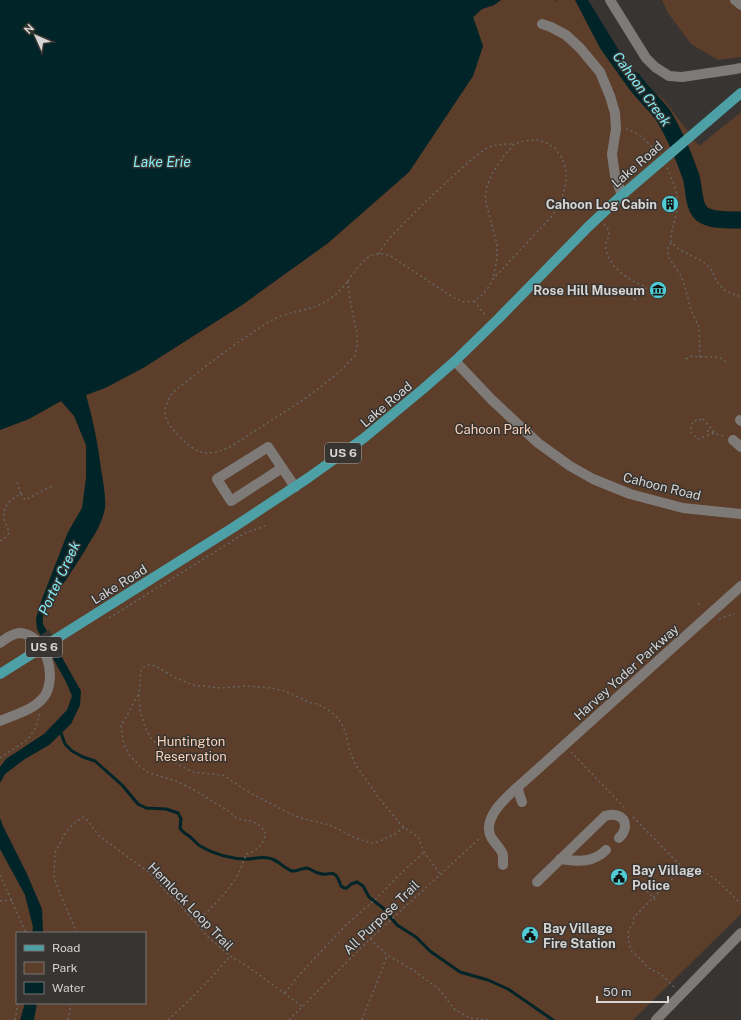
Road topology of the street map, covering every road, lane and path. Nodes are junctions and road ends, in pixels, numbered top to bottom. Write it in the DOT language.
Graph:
graph roads {
  1 [pos="610,0"];
  2 [pos="735,0"];
  3 [pos="741,5"];
  4 [pos="542,24"];
  5 [pos="741,68"];
  6 [pos="741,93"];
  7 [pos="616,129"];
  8 [pos="514,144"];
  9 [pos="660,158"];
  10 [pos="667,168"];
  11 [pos="622,194"];
  12 [pos="604,224"];
  13 [pos="671,242"];
  14 [pos="378,254"];
  15 [pos="493,279"];
  16 [pos="348,281"];
  17 [pos="741,297"];
  18 [pos="474,301"];
  19 [pos="633,301"];
  20 [pos="485,314"];
  21 [pos="700,357"];
  22 [pos="686,359"];
  23 [pos="455,361"];
  24 [pos="726,363"];
  25 [pos="707,431"];
  26 [pos="715,433"];
  27 [pos="737,443"];
  28 [pos="282,468"];
  29 [pos="16,479"];
  30 [pos="52,486"];
  31 [pos="295,487"];
  32 [pos="21,494"];
  33 [pos="741,514"];
  34 [pos="268,525"];
  35 [pos="0,542"];
  36 [pos="741,586"];
  37 [pos="106,620"];
  38 [pos="0,643"];
  39 [pos="4,672"];
  40 [pos="139,694"];
  41 [pos="39,710"];
  42 [pos="0,721"];
  43 [pos="0,758"];
  44 [pos="519,786"];
  45 [pos="522,802"];
  46 [pos="404,828"];
  47 [pos="489,830"];
  48 [pos="619,838"];
  49 [pos="606,850"];
  50 [pos="424,852"];
  51 [pos="560,859"];
  52 [pos="503,865"];
  53 [pos="440,874"];
  54 [pos="0,875"];
  55 [pos="537,882"];
  56 [pos="647,891"];
  57 [pos="654,898"];
  58 [pos="12,900"];
  59 [pos="0,901"];
  60 [pos="657,902"];
  61 [pos="741,904"];
  62 [pos="196,923"];
  63 [pos="26,932"];
  64 [pos="77,932"];
  65 [pos="741,934"];
  66 [pos="370,939"];
  67 [pos="387,954"];
  68 [pos="230,956"];
  69 [pos="674,987"];
  70 [pos="285,993"];
  71 [pos="18,1004"];
  72 [pos="71,1004"];
  73 [pos="303,1006"];
  74 [pos="660,1018"];
  75 [pos="15,1020"];
  76 [pos="69,1020"];
  77 [pos="168,1020"];
  78 [pos="289,1020"];
  79 [pos="362,1020"];
  80 [pos="488,1020"];
  1 -- 5 [label="street"];
  2 -- 3 [label="street"];
  4 -- 7 [label="street"];
  6 -- 11 [label="main road, Lake Road / US 6"];
  7 -- 9 [label="path"];
  7 -- 11 [label="street"];
  8 -- 14 [label="path"];
  8 -- 15 [label="path"];
  8 -- 15 [label="path"];
  10 -- 13 [label="path"];
  11 -- 23 [label="main road, Lake Road / US 6"];
  12 -- 19 [label="path"];
  13 -- 17 [label="path"];
  13 -- 21 [label="path"];
  14 -- 16 [label="path"];
  14 -- 18 [label="path"];
  15 -- 18 [label="path"];
  16 -- 16 [label="path"];
  18 -- 20 [label="path"];
  21 -- 22 [label="path"];
  21 -- 24 [label="path"];
  23 -- 31 [label="main road, Lake Road / US 6"];
  23 -- 33 [label="street, Cahoon Road"];
  25 -- 26 [label="path"];
  26 -- 26 [label="path"];
  26 -- 27 [label="path"];
  28 -- 28 [label="street"];
  28 -- 31 [label="street"];
  29 -- 32 [label="path"];
  30 -- 32 [label="path"];
  31 -- 39 [label="main road, Lake Road / US 6"];
  32 -- 35 [label="path"];
  34 -- 37 [label="path"];
  36 -- 44 [label="street, Harvey Yoder Parkway"];
  38 -- 42 [label="street"];
  40 -- 46 [label="path"];
  40 -- 46 [label="path"];
  40 -- 62 [label="path"];
  41 -- 43 [label="path"];
  44 -- 45 [label="street"];
  44 -- 47 [label="street, Harvey Yoder Parkway"];
  46 -- 50 [label="path"];
  47 -- 52 [label="street"];
  47 -- 53 [label="path, All Purpose Trail"];
  48 -- 51 [label="street"];
  49 -- 51 [label="street"];
  50 -- 53 [label="path"];
  50 -- 70 [label="path"];
  51 -- 55 [label="street"];
  53 -- 66 [label="path, All Purpose Trail"];
  54 -- 58 [label="path"];
  56 -- 57 [label="path"];
  57 -- 60 [label="path"];
  57 -- 61 [label="path"];
  57 -- 69 [label="path"];
  58 -- 59 [label="path"];
  58 -- 63 [label="path"];
  62 -- 64 [label="path, Hemlock Loop Trail"];
  62 -- 68 [label="path, Hemlock Loop Trail"];
  65 -- 74 [label="street"];
  66 -- 67 [label="path"];
  66 -- 73 [label="path, All Purpose Trail"];
  67 -- 79 [label="path"];
  67 -- 80 [label="path"];
  68 -- 70 [label="path"];
  68 -- 77 [label="path, Hemlock Loop Trail"];
  70 -- 73 [label="path"];
  71 -- 75 [label="path"];
  72 -- 76 [label="path"];
  73 -- 78 [label="path, All Purpose Trail"];
}
